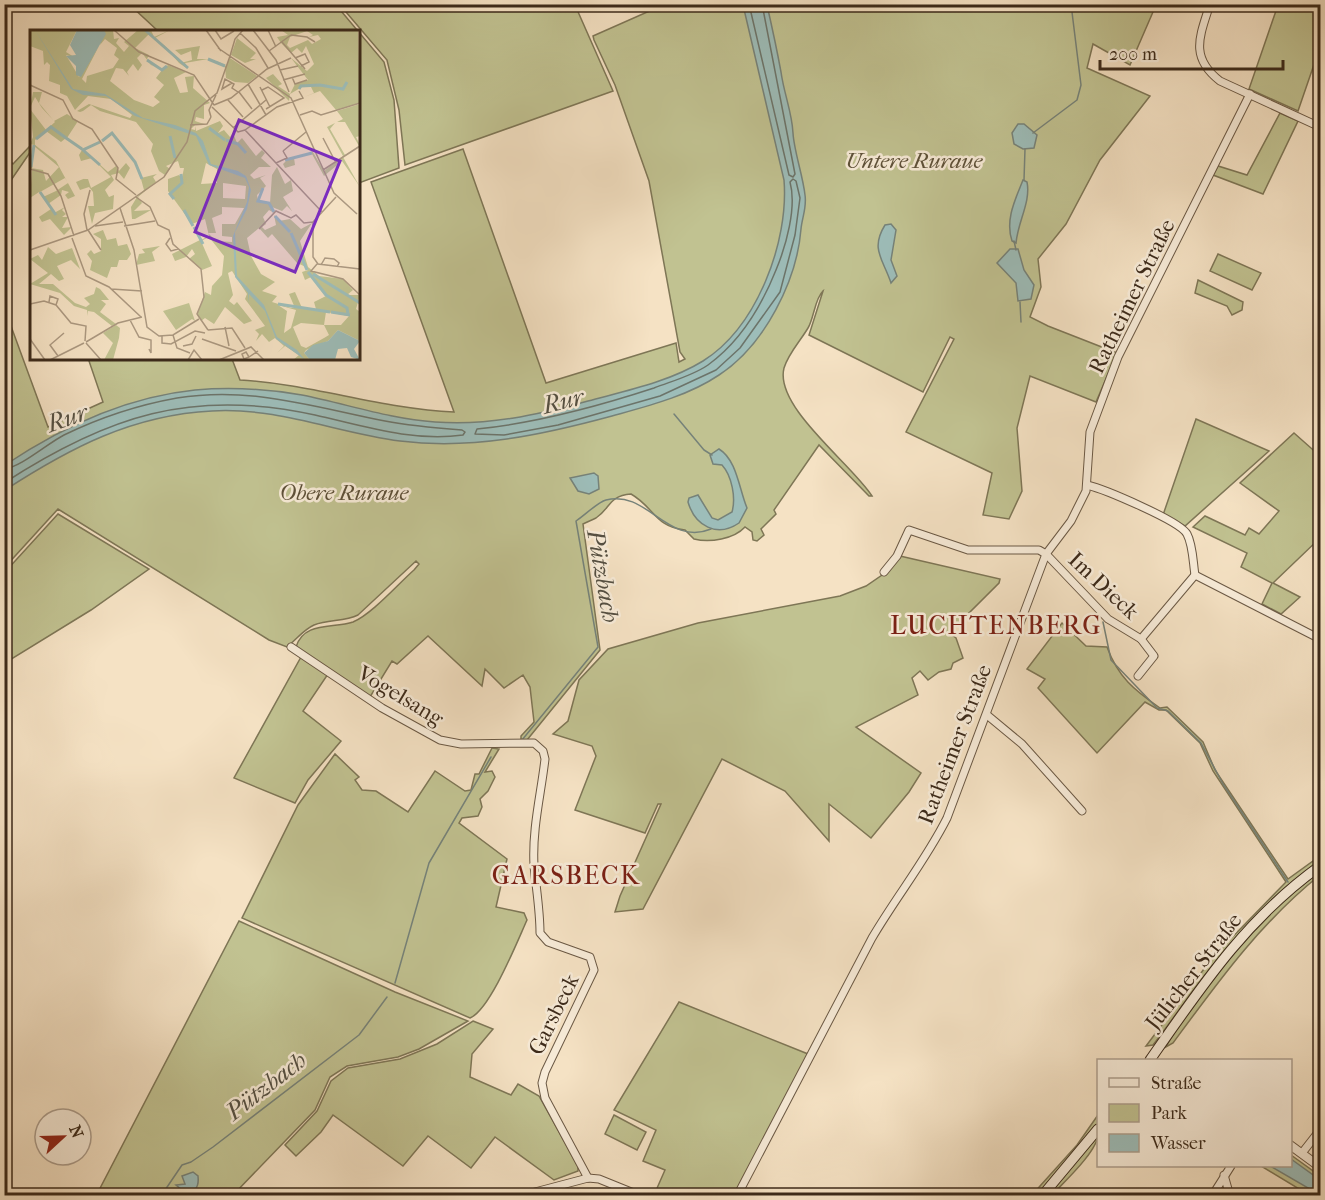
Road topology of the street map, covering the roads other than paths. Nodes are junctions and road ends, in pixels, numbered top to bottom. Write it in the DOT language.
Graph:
graph roads {
  1 [pos="1210,4"];
  2 [pos="1315,4"];
  3 [pos="1320,7"];
  4 [pos="1250,94"];
  5 [pos="1320,127"];
  6 [pos="1087,485"];
  7 [pos="1046,554"];
  8 [pos="884,572"];
  9 [pos="1195,575"];
  10 [pos="1141,639"];
  11 [pos="1320,639"];
  12 [pos="291,647"];
  13 [pos="1138,676"];
  14 [pos="987,715"];
  15 [pos="539,746"];
  16 [pos="1082,811"];
  17 [pos="1320,866"];
  18 [pos="1155,1059"];
  19 [pos="1097,1130"];
  20 [pos="1320,1130"];
  21 [pos="1292,1146"];
  22 [pos="1302,1153"];
  23 [pos="1230,1167"];
  24 [pos="1320,1167"];
  25 [pos="1224,1175"];
  26 [pos="588,1178"];
  27 [pos="520,1196"];
  28 [pos="641,1196"];
  29 [pos="737,1196"];
  30 [pos="1042,1196"];
  31 [pos="1212,1196"];
  32 [pos="1230,1196"];
  1 -- 4 [label="street"];
  2 -- 3 [label="street"];
  4 -- 5 [label="street"];
  4 -- 6 [label="street, Ratheimer Straße"];
  6 -- 7 [label="street, Ratheimer Straße"];
  6 -- 9 [label="street"];
  7 -- 8 [label="street"];
  7 -- 10 [label="street, Im Dieck"];
  7 -- 14 [label="street, Ratheimer Straße"];
  9 -- 10 [label="street, Im Dieck"];
  9 -- 11 [label="street"];
  10 -- 13 [label="street, Im Dieck"];
  12 -- 15 [label="street, Vogelsang"];
  14 -- 16 [label="street"];
  14 -- 29 [label="street, Ratheimer Straße"];
  15 -- 26 [label="street, Garsbeck"];
  17 -- 18 [label="main road, Jülicher Straße"];
  19 -- 30 [label="main road"];
  20 -- 22 [label="street"];
  21 -- 22 [label="street"];
  22 -- 24 [label="street"];
  23 -- 25 [label="street"];
  25 -- 31 [label="street"];
  25 -- 32 [label="street"];
  26 -- 27 [label="street"];
  26 -- 28 [label="street"];
}
